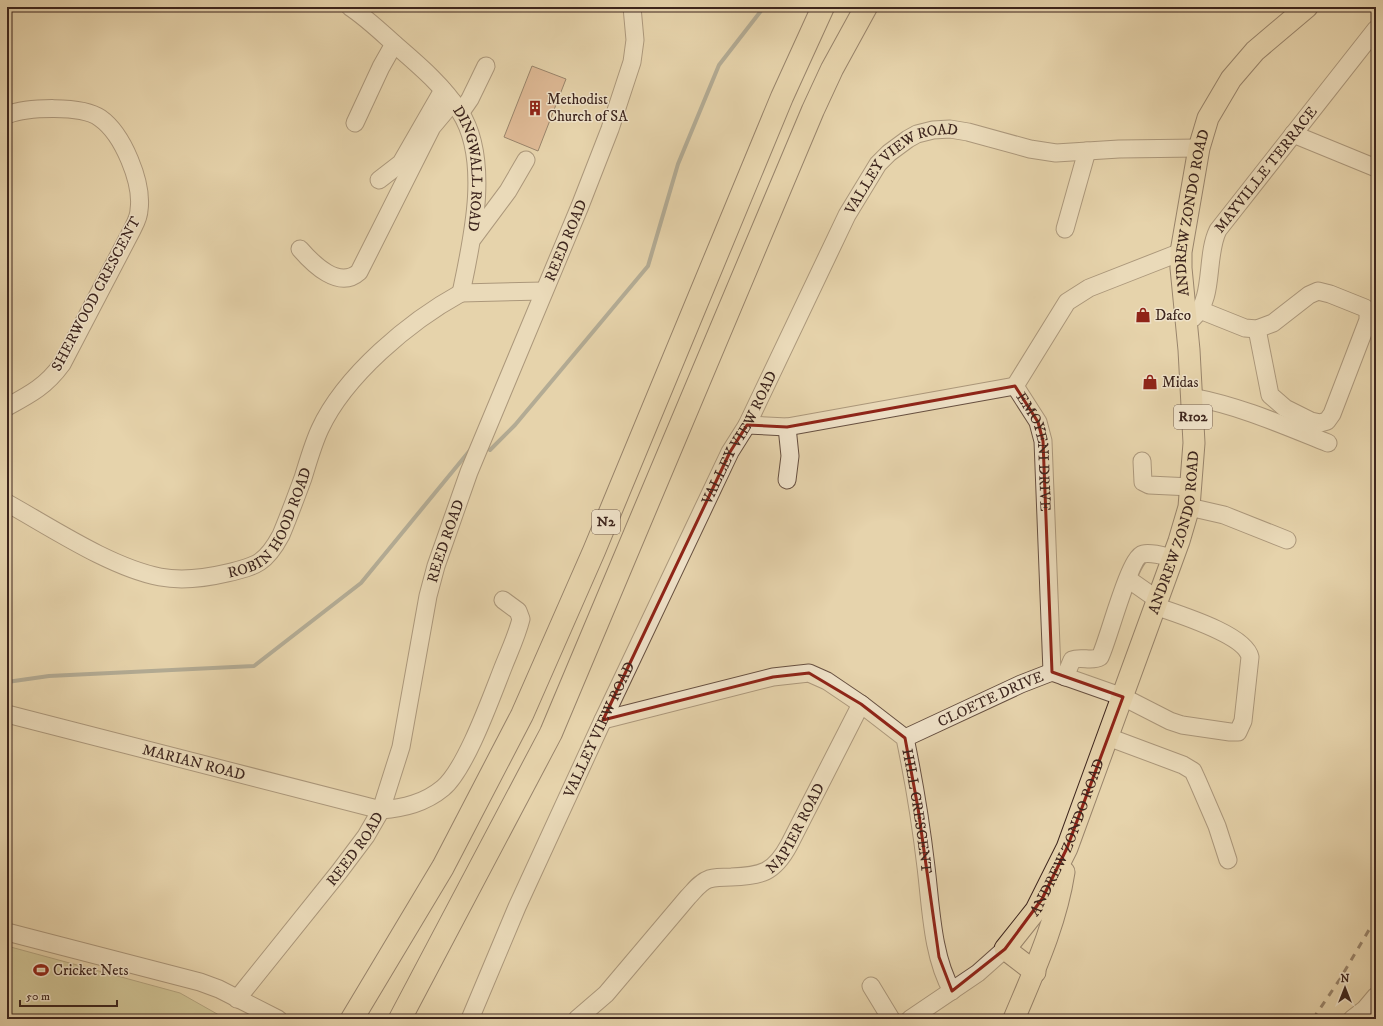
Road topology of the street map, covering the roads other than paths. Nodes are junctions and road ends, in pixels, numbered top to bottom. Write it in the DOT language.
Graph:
graph roads {
  1 [pos="350,7"];
  2 [pos="632,7"];
  3 [pos="823,7"];
  4 [pos="866,7"];
  5 [pos="1307,7"];
  6 [pos="1376,29"];
  7 [pos="394,44"];
  8 [pos="486,66"];
  9 [pos="452,102"];
  10 [pos="7,115"];
  11 [pos="355,123"];
  12 [pos="1293,134"];
  13 [pos="1199,148"];
  14 [pos="1087,151"];
  15 [pos="526,160"];
  16 [pos="1376,168"];
  17 [pos="378,180"];
  18 [pos="1065,229"];
  19 [pos="473,238"];
  20 [pos="300,250"];
  21 [pos="1181,252"];
  22 [pos="544,291"];
  23 [pos="461,293"];
  24 [pos="1194,316"];
  25 [pos="1257,329"];
  26 [pos="1015,386"];
  27 [pos="1192,397"];
  28 [pos="7,407"];
  29 [pos="747,425"];
  30 [pos="787,427"];
  31 [pos="1328,443"];
  32 [pos="1142,461"];
  33 [pos="788,480"];
  34 [pos="1191,487"];
  35 [pos="7,503"];
  36 [pos="1189,507"];
  37 [pos="1287,540"];
  38 [pos="1173,558"];
  39 [pos="1128,579"];
  40 [pos="502,600"];
  41 [pos="1156,603"];
  42 [pos="1058,675"];
  43 [pos="1123,697"];
  44 [pos="861,704"];
  45 [pos="7,714"];
  46 [pos="603,720"];
  47 [pos="1108,737"];
  48 [pos="905,738"];
  49 [pos="381,810"];
  50 [pos="1067,848"];
  51 [pos="1228,860"];
  52 [pos="7,932"];
  53 [pos="1005,949"];
  54 [pos="1035,972"];
  55 [pos="871,986"];
  56 [pos="952,991"];
  57 [pos="1376,996"];
  58 [pos="237,999"];
  59 [pos="278,1019"];
  60 [pos="352,1019"];
  61 [pos="400,1019"];
  62 [pos="470,1019"];
  63 [pos="577,1019"];
  64 [pos="891,1019"];
  65 [pos="910,1019"];
  66 [pos="1014,1019"];
  67 [pos="1352,1019"];
  1 -- 7 [label="street, DINGWALL ROAD"];
  2 -- 22 [label="street, REED ROAD"];
  3 -- 60 [label="highway, N2"];
  4 -- 61 [label="highway, N2"];
  5 -- 13 [label="main road, ANDREW ZONDO ROAD / R102"];
  6 -- 12 [label="street, MAYVILLE TERRACE"];
  7 -- 9 [label="street, DINGWALL ROAD"];
  7 -- 11 [label="street"];
  8 -- 9 [label="street"];
  9 -- 17 [label="street"];
  9 -- 19 [label="street, DINGWALL ROAD"];
  9 -- 20 [label="street"];
  10 -- 28 [label="street, SHERWOOD CRESCENT"];
  12 -- 16 [label="street"];
  12 -- 24 [label="street, MAYVILLE TERRACE"];
  13 -- 14 [label="street, VALLEY VIEW ROAD"];
  13 -- 21 [label="main road, ANDREW ZONDO ROAD / R102"];
  14 -- 18 [label="street"];
  14 -- 29 [label="street, VALLEY VIEW ROAD"];
  15 -- 19 [label="street"];
  19 -- 23 [label="street, DINGWALL ROAD"];
  21 -- 24 [label="main road, ANDREW ZONDO ROAD / R102"];
  21 -- 26 [label="street"];
  22 -- 23 [label="street"];
  22 -- 49 [label="street, REED ROAD"];
  23 -- 35 [label="street, ROBIN HOOD ROAD"];
  24 -- 25 [label="street"];
  24 -- 27 [label="main road, ANDREW ZONDO ROAD / R102"];
  25 -- 25 [label="street"];
  26 -- 30 [label="street, EMOYENI DRIVE"];
  26 -- 42 [label="street, EMOYENI DRIVE"];
  27 -- 31 [label="street"];
  27 -- 34 [label="main road, ANDREW ZONDO ROAD / R102"];
  29 -- 30 [label="street, EMOYENI DRIVE"];
  29 -- 46 [label="street, VALLEY VIEW ROAD"];
  30 -- 33 [label="street"];
  32 -- 34 [label="street"];
  34 -- 36 [label="main road, ANDREW ZONDO ROAD / R102"];
  36 -- 37 [label="street"];
  36 -- 38 [label="main road, ANDREW ZONDO ROAD / R102"];
  38 -- 39 [label="street"];
  38 -- 41 [label="main road, ANDREW ZONDO ROAD / R102"];
  39 -- 41 [label="street"];
  39 -- 42 [label="street"];
  40 -- 49 [label="street, MARIAN ROAD"];
  41 -- 43 [label="main road, ANDREW ZONDO ROAD / R102"];
  41 -- 43 [label="street, CLOETE DRIVE"];
  42 -- 43 [label="street, CLOETE DRIVE"];
  42 -- 48 [label="street, CLOETE DRIVE"];
  43 -- 47 [label="main road, ANDREW ZONDO ROAD / R102"];
  44 -- 46 [label="street, HILL CRESCENT"];
  44 -- 48 [label="street, HILL CRESCENT"];
  44 -- 63 [label="street, NAPIER ROAD"];
  45 -- 49 [label="street, MARIAN ROAD"];
  46 -- 62 [label="street, VALLEY VIEW ROAD"];
  47 -- 50 [label="main road, ANDREW ZONDO ROAD / R102"];
  47 -- 51 [label="street"];
  48 -- 56 [label="street, HILL CRESCENT"];
  49 -- 58 [label="street, REED ROAD"];
  50 -- 53 [label="main road, ANDREW ZONDO ROAD"];
  50 -- 54 [label="main road"];
  52 -- 58 [label="street"];
  53 -- 54 [label="main road"];
  53 -- 56 [label="street, ANDREW ZONDO ROAD"];
  54 -- 66 [label="main road"];
  55 -- 64 [label="street"];
  56 -- 65 [label="street, ANDREW ZONDO ROAD"];
  57 -- 67 [label="street"];
  58 -- 59 [label="street"];
}
